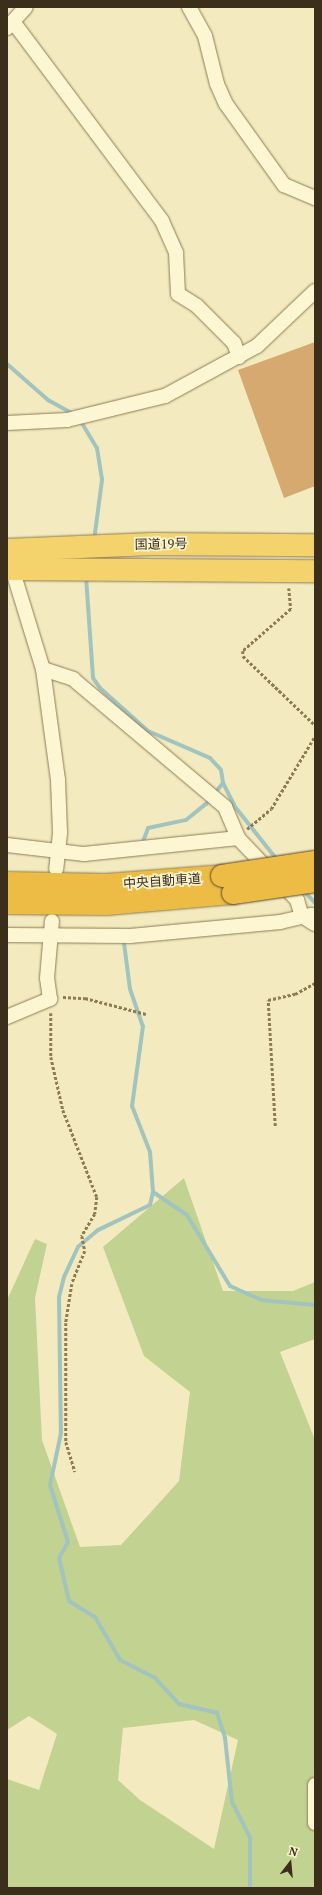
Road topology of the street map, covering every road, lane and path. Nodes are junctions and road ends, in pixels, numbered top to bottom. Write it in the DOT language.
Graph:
graph roads {
  1 [pos="189,7"];
  2 [pos="15,16"];
  3 [pos="315,198"];
  4 [pos="315,291"];
  5 [pos="239,357"];
  6 [pos="7,423"];
  7 [pos="315,545"];
  8 [pos="8,557"];
  9 [pos="287,571"];
  10 [pos="315,571"];
  11 [pos="44,669"];
  12 [pos="315,725"];
  13 [pos="315,736"];
  14 [pos="240,835"];
  15 [pos="7,844"];
  16 [pos="58,851"];
  17 [pos="315,862"];
  18 [pos="56,869"];
  19 [pos="315,881"];
  20 [pos="7,883"];
  21 [pos="228,884"];
  22 [pos="7,903"];
  23 [pos="311,917"];
  24 [pos="52,921"];
  25 [pos="7,935"];
  26 [pos="50,935"];
  27 [pos="315,983"];
  28 [pos="50,999"];
  29 [pos="146,1014"];
  30 [pos="7,1016"];
  31 [pos="275,1126"];
  32 [pos="74,1472"];
  33 [pos="315,1785"];
  34 [pos="315,1823"];
  1 -- 3 [label="street"];
  2 -- 5 [label="street"];
  4 -- 5 [label="street"];
  5 -- 6 [label="street"];
  7 -- 8 [label="highway, 国道19号"];
  8 -- 9 [label="highway, 国道19号"];
  8 -- 11 [label="street"];
  9 -- 10 [label="highway, 国道19号"];
  9 -- 12 [label="path"];
  11 -- 14 [label="street"];
  11 -- 16 [label="street"];
  13 -- 14 [label="path"];
  14 -- 16 [label="street"];
  14 -- 23 [label="street"];
  15 -- 16 [label="street"];
  16 -- 18 [label="street"];
  17 -- 21 [label="highway, 中央自動車道, bridge"];
  19 -- 21 [label="highway, 中央自動車道, bridge"];
  20 -- 21 [label="highway, 中央自動車道"];
  21 -- 22 [label="highway, 中央自動車道"];
  23 -- 26 [label="street"];
  24 -- 26 [label="street"];
  25 -- 26 [label="street"];
  26 -- 28 [label="street"];
  27 -- 31 [label="path"];
  28 -- 29 [label="path"];
  28 -- 30 [label="street"];
  28 -- 32 [label="path"];
  33 -- 34 [label="street"];
}
